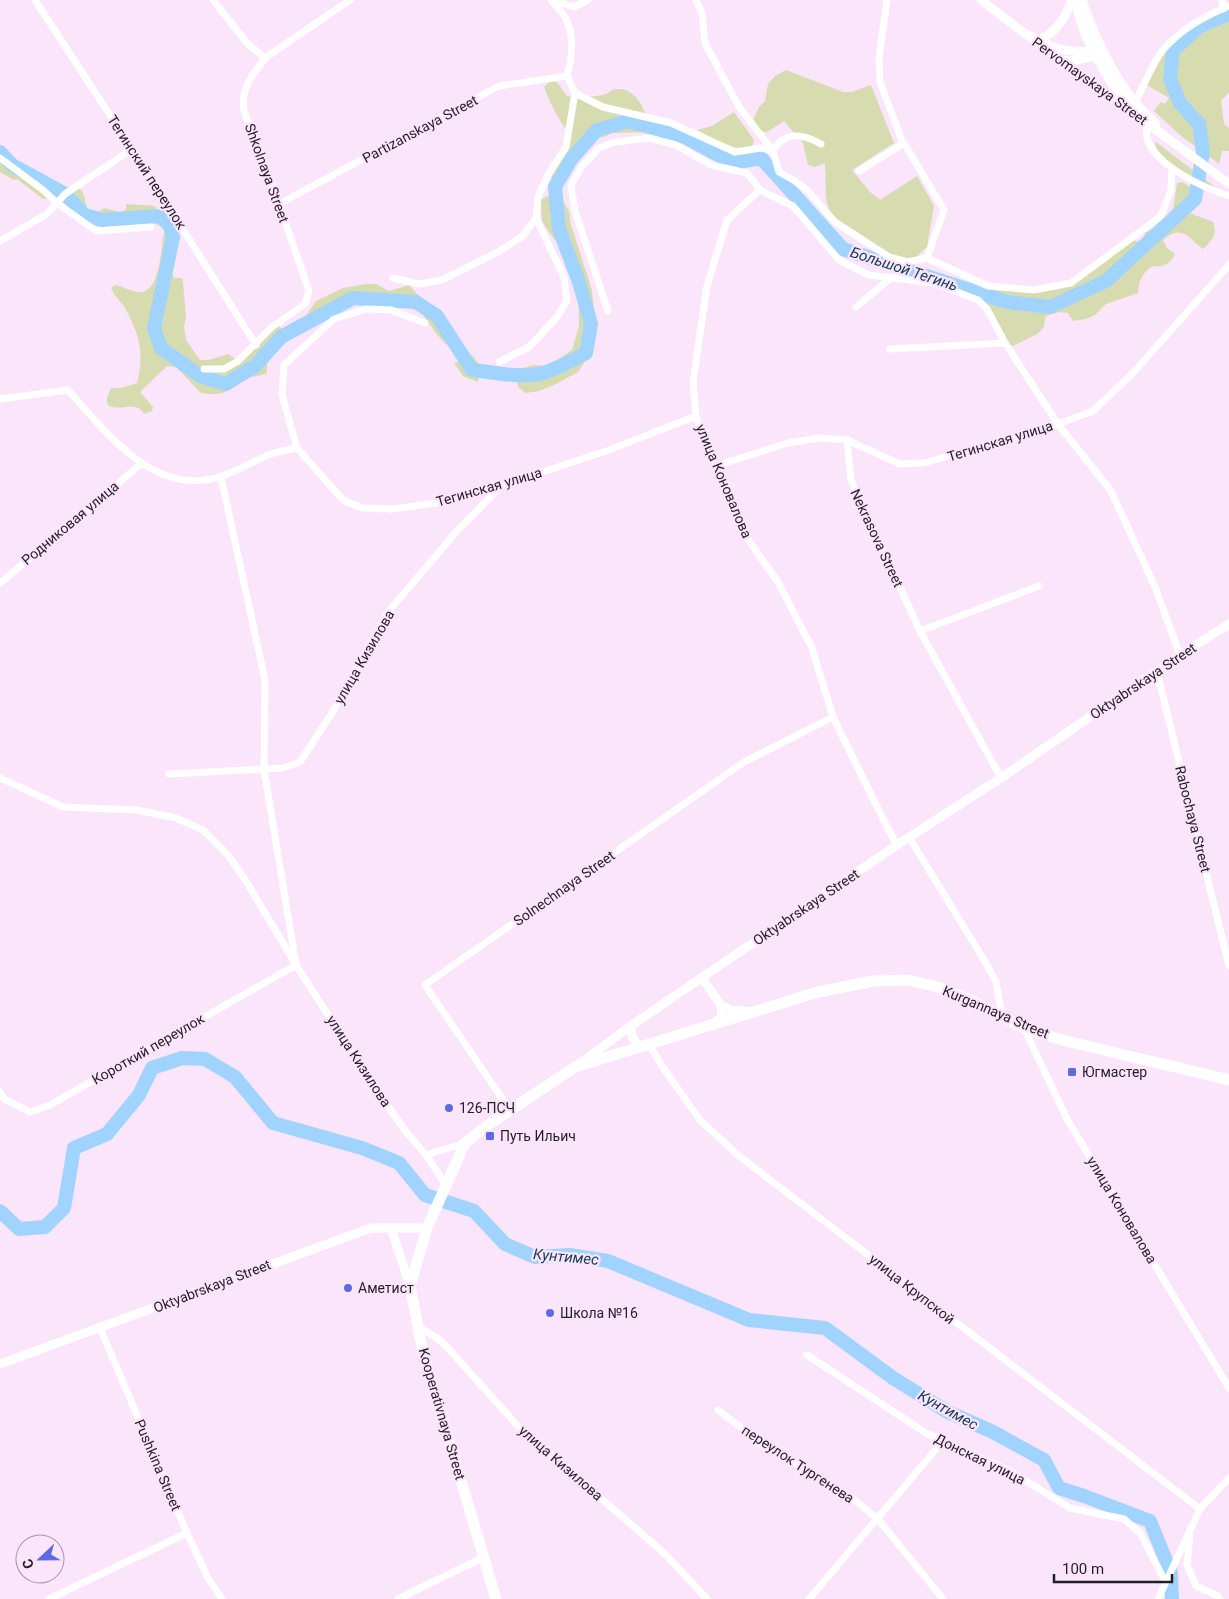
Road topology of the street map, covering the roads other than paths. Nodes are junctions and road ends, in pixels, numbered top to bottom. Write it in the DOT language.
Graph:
graph roads {
  1 [pos="35,0"];
  2 [pos="212,0"];
  3 [pos="350,0"];
  4 [pos="551,0"];
  5 [pos="588,0"];
  6 [pos="696,0"];
  7 [pos="888,0"];
  8 [pos="981,0"];
  9 [pos="1074,0"];
  10 [pos="1082,0"];
  11 [pos="1222,0"];
  12 [pos="1226,7"];
  13 [pos="1020,30"];
  14 [pos="1094,30"];
  15 [pos="1040,40"];
  16 [pos="1096,54"];
  17 [pos="265,58"];
  18 [pos="1059,59"];
  19 [pos="1110,63"];
  20 [pos="567,76"];
  21 [pos="575,93"];
  22 [pos="1135,103"];
  23 [pos="1146,122"];
  24 [pos="1174,142"];
  25 [pos="904,143"];
  26 [pos="821,144"];
  27 [pos="132,149"];
  28 [pos="773,151"];
  29 [pos="0,158"];
  30 [pos="1172,168"];
  31 [pos="859,171"];
  32 [pos="1226,182"];
  33 [pos="760,190"];
  34 [pos="1229,196"];
  35 [pos="57,203"];
  36 [pos="279,204"];
  37 [pos="536,218"];
  38 [pos="151,227"];
  39 [pos="0,241"];
  40 [pos="927,258"];
  41 [pos="1229,265"];
  42 [pos="892,277"];
  43 [pos="393,278"];
  44 [pos="856,307"];
  45 [pos="608,311"];
  46 [pos="425,324"];
  47 [pos="1005,343"];
  48 [pos="256,345"];
  49 [pos="890,349"];
  50 [pos="498,362"];
  51 [pos="204,370"];
  52 [pos="0,399"];
  53 [pos="696,416"];
  54 [pos="1058,424"];
  55 [pos="847,440"];
  56 [pos="297,448"];
  57 [pos="141,464"];
  58 [pos="715,466"];
  59 [pos="221,477"];
  60 [pos="501,486"];
  61 [pos="0,583"];
  62 [pos="1039,586"];
  63 [pos="1229,624"];
  64 [pos="920,631"];
  65 [pos="1180,655"];
  66 [pos="1157,672"];
  67 [pos="833,717"];
  68 [pos="264,769"];
  69 [pos="169,774"];
  70 [pos="0,778"];
  71 [pos="1001,778"];
  72 [pos="909,837"];
  73 [pos="897,845"];
  74 [pos="296,965"];
  75 [pos="1229,966"];
  76 [pos="702,978"];
  77 [pos="721,1005"];
  78 [pos="755,1011"];
  79 [pos="1002,1016"];
  80 [pos="632,1025"];
  81 [pos="705,1028"];
  82 [pos="1024,1028"];
  83 [pos="645,1046"];
  84 [pos="575,1067"];
  85 [pos="1229,1080"];
  86 [pos="0,1092"];
  87 [pos="510,1110"];
  88 [pos="465,1142"];
  89 [pos="426,1155"];
  90 [pos="446,1185"];
  91 [pos="390,1228"];
  92 [pos="427,1228"];
  93 [pos="410,1286"];
  94 [pos="417,1326"];
  95 [pos="100,1328"];
  96 [pos="807,1355"];
  97 [pos="0,1364"];
  98 [pos="1229,1388"];
  99 [pos="718,1410"];
  100 [pos="943,1441"];
  101 [pos="1229,1478"];
  102 [pos="1200,1509"];
  103 [pos="878,1519"];
  104 [pos="1190,1530"];
  105 [pos="187,1533"];
  106 [pos="484,1557"];
  107 [pos="1165,1580"];
  108 [pos="49,1599"];
  109 [pos="222,1599"];
  110 [pos="398,1599"];
  111 [pos="496,1599"];
  112 [pos="707,1599"];
  113 [pos="809,1599"];
  114 [pos="943,1599"];
  115 [pos="1158,1599"];
  116 [pos="1220,1599"];
  1 -- 27 [label="street, Тегинский переулок"];
  2 -- 17 [label="street"];
  3 -- 17 [label="street, Shkolnaya Street"];
  4 -- 5 [label="street"];
  4 -- 20 [label="street"];
  6 -- 28 [label="street"];
  7 -- 25 [label="street"];
  8 -- 13 [label="street"];
  9 -- 15 [label="street, Pervomayskaya Street"];
  9 -- 16 [label="street"];
  10 -- 14 [label="street, Pervomayskaya Street"];
  11 -- 12 [label="street, Pervomayskaya Street"];
  12 -- 22 [label="street, Pervomayskaya Street"];
  13 -- 15 [label="street, Pervomayskaya Street"];
  13 -- 18 [label="street, Pervomayskaya Street"];
  14 -- 16 [label="street"];
  14 -- 19 [label="street, Pervomayskaya Street"];
  15 -- 16 [label="street"];
  16 -- 18 [label="street"];
  16 -- 19 [label="street"];
  16 -- 23 [label="street"];
  17 -- 36 [label="street, Shkolnaya Street"];
  18 -- 23 [label="street, Pervomayskaya Street"];
  19 -- 22 [label="street, Pervomayskaya Street"];
  20 -- 21 [label="street"];
  20 -- 36 [label="street, Partizanskaya Street"];
  21 -- 28 [label="street"];
  21 -- 37 [label="street"];
  22 -- 24 [label="street, Pervomayskaya Street"];
  23 -- 24 [label="street, Pervomayskaya Street"];
  23 -- 30 [label="street"];
  24 -- 32 [label="street, Pervomayskaya Street"];
  25 -- 31 [label="street"];
  25 -- 40 [label="street"];
  26 -- 28 [label="street"];
  27 -- 35 [label="street"];
  27 -- 48 [label="street, Тегинский переулок"];
  28 -- 40 [label="street"];
  29 -- 35 [label="street"];
  30 -- 34 [label="street"];
  30 -- 40 [label="street"];
  33 -- 42 [label="street"];
  33 -- 45 [label="street"];
  33 -- 53 [label="street, улица Коновалова"];
  35 -- 38 [label="street"];
  35 -- 39 [label="street"];
  36 -- 48 [label="street, Shkolnaya Street"];
  37 -- 43 [label="street"];
  37 -- 50 [label="street"];
  41 -- 54 [label="street, Тегинская улица"];
  42 -- 44 [label="street"];
  42 -- 47 [label="street"];
  46 -- 56 [label="street, Тегинская улица"];
  47 -- 49 [label="street"];
  47 -- 54 [label="street"];
  48 -- 51 [label="street"];
  52 -- 57 [label="street"];
  53 -- 58 [label="street, улица Коновалова"];
  53 -- 60 [label="street, Тегинская улица"];
  54 -- 55 [label="street, Тегинская улица"];
  54 -- 65 [label="street"];
  55 -- 58 [label="street, Тегинская улица"];
  55 -- 64 [label="street, Nekrasova Street"];
  56 -- 59 [label="street"];
  56 -- 60 [label="street, Тегинская улица"];
  57 -- 59 [label="street"];
  57 -- 61 [label="street, Родниковая улица"];
  58 -- 67 [label="street, улица Коновалова"];
  59 -- 68 [label="street, улица Кизилова"];
  60 -- 68 [label="street, улица Кизилова"];
  62 -- 64 [label="street"];
  63 -- 65 [label="street, Oktyabrskaya Street"];
  64 -- 71 [label="street, Nekrasova Street"];
  65 -- 66 [label="street, Oktyabrskaya Street"];
  66 -- 71 [label="street, Oktyabrskaya Street"];
  66 -- 75 [label="street, Rabochaya Street"];
  67 -- 73 [label="street, улица Коновалова"];
  67 -- 87 [label="street, Solnechnaya Street"];
  68 -- 69 [label="street, улица Кизилова"];
  68 -- 74 [label="street, улица Кизилова"];
  70 -- 74 [label="street, улица Кизилова"];
  71 -- 72 [label="street, Oktyabrskaya Street"];
  72 -- 73 [label="street, Oktyabrskaya Street"];
  72 -- 79 [label="street"];
  73 -- 76 [label="street, Oktyabrskaya Street"];
  74 -- 86 [label="street, Короткий переулок"];
  74 -- 89 [label="street, улица Кизилова"];
  76 -- 77 [label="street"];
  76 -- 80 [label="street, Oktyabrskaya Street"];
  77 -- 78 [label="street"];
  77 -- 81 [label="street, Kurgannaya Street"];
  78 -- 79 [label="main road, Kurgannaya Street"];
  78 -- 81 [label="main road, Kurgannaya Street"];
  79 -- 82 [label="main road, Kurgannaya Street"];
  80 -- 83 [label="street"];
  80 -- 84 [label="street, Oktyabrskaya Street"];
  81 -- 83 [label="main road, Kurgannaya Street"];
  82 -- 85 [label="main road, Kurgannaya Street"];
  82 -- 98 [label="street, улица Коновалова"];
  83 -- 84 [label="main road, Kurgannaya Street"];
  83 -- 102 [label="street, улица Крупской"];
  84 -- 87 [label="main road, Oktyabrskaya Street"];
  87 -- 88 [label="main road, Oktyabrskaya Street"];
  88 -- 89 [label="street"];
  88 -- 90 [label="main road, Oktyabrskaya Street"];
  89 -- 90 [label="street, улица Кизилова"];
  90 -- 92 [label="main road, Oktyabrskaya Street"];
  91 -- 92 [label="street, Oktyabrskaya Street"];
  91 -- 93 [label="street, Kooperativnaya Street"];
  91 -- 95 [label="street, Oktyabrskaya Street"];
  92 -- 93 [label="main road, Oktyabrskaya Street"];
  93 -- 94 [label="main road, Kooperativnaya Street"];
  94 -- 106 [label="main road, Kooperativnaya Street"];
  94 -- 112 [label="street, улица Кизилова"];
  95 -- 97 [label="street, Oktyabrskaya Street"];
  95 -- 105 [label="street, Pushkina Street"];
  96 -- 100 [label="street, Донская улица"];
  99 -- 103 [label="street, переулок Тургенева"];
  100 -- 103 [label="street"];
  100 -- 107 [label="street, Донская улица"];
  101 -- 102 [label="street"];
  102 -- 104 [label="street"];
  103 -- 113 [label="street"];
  103 -- 114 [label="street, переулок Тургенева"];
  104 -- 107 [label="street"];
  104 -- 116 [label="street"];
  105 -- 108 [label="street"];
  105 -- 109 [label="street, Pushkina Street"];
  106 -- 110 [label="street"];
  106 -- 111 [label="main road, Kooperativnaya Street"];
  107 -- 115 [label="street"];
}
